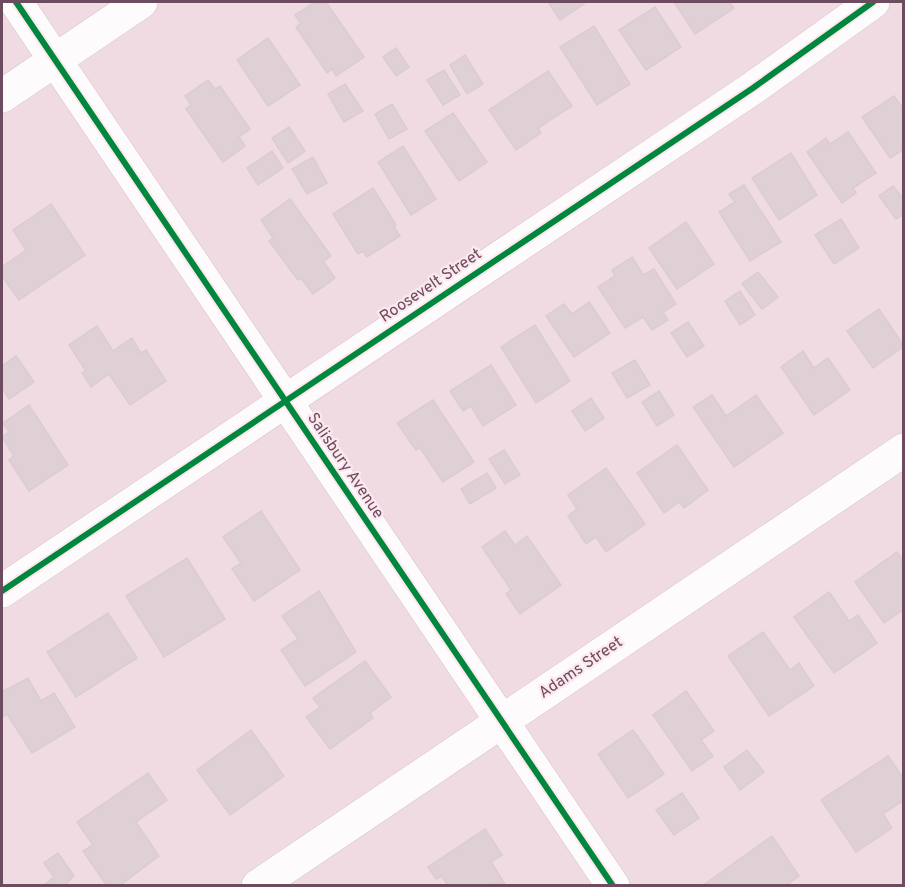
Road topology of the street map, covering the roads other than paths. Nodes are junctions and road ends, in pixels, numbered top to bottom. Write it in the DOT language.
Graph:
graph roads {
  1 [pos="16,2"];
  2 [pos="141,2"];
  3 [pos="873,2"];
  4 [pos="56,60"];
  5 [pos="2,96"];
  6 [pos="285,400"];
  7 [pos="903,450"];
  8 [pos="2,591"];
  9 [pos="501,722"];
  10 [pos="258,885"];
  11 [pos="613,885"];
  1 -- 4 [label="street, Salisbury Avenue"];
  2 -- 4 [label="street"];
  3 -- 6 [label="street, Roosevelt Street"];
  4 -- 5 [label="street"];
  4 -- 6 [label="street, Salisbury Avenue"];
  6 -- 8 [label="street, Roosevelt Street"];
  6 -- 9 [label="street, Salisbury Avenue"];
  7 -- 9 [label="street, Adams Street"];
  9 -- 10 [label="street, Adams Street"];
  9 -- 11 [label="street, Salisbury Avenue"];
}
